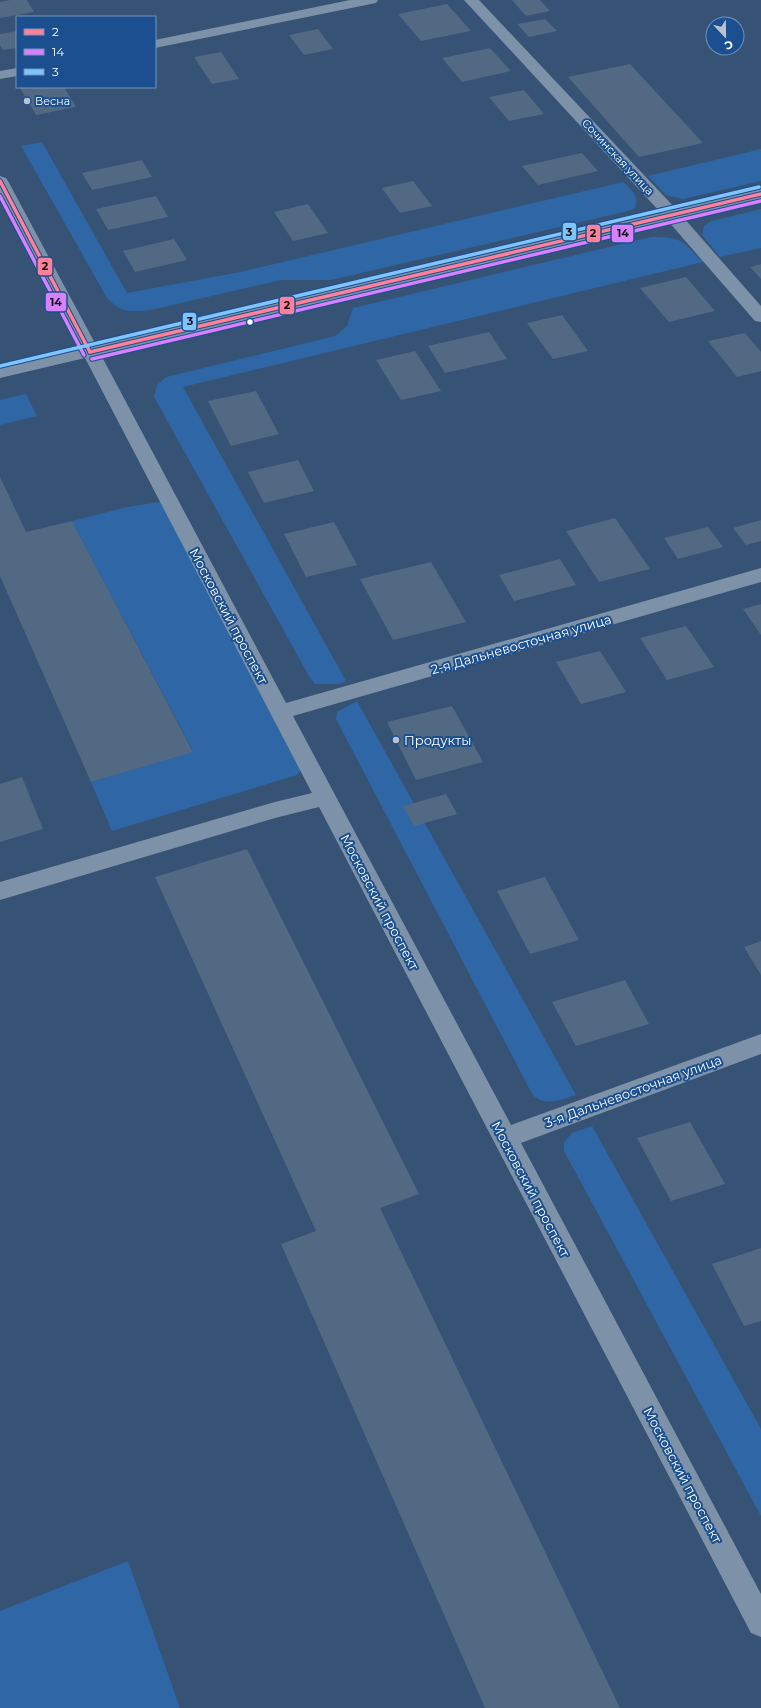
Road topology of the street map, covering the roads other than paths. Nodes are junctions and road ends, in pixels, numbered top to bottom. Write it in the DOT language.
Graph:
graph roads {
  1 [pos="371,0"];
  2 [pos="471,0"];
  3 [pos="156,44"];
  4 [pos="16,72"];
  5 [pos="0,75"];
  6 [pos="0,181"];
  7 [pos="761,194"];
  8 [pos="672,215"];
  9 [pos="761,317"];
  10 [pos="90,352"];
  11 [pos="0,373"];
  12 [pos="761,575"];
  13 [pos="280,712"];
  14 [pos="325,798"];
  15 [pos="0,891"];
  16 [pos="761,1044"];
  17 [pos="505,1138"];
  18 [pos="761,1623"];
  1 -- 3 [label="street"];
  2 -- 8 [label="street, Сочинская улица"];
  4 -- 5 [label="street"];
  6 -- 10 [label="street, Московский проспект"];
  7 -- 8 [label="street"];
  8 -- 9 [label="street, Сочинская улица"];
  8 -- 10 [label="street"];
  10 -- 11 [label="street"];
  10 -- 13 [label="street, Московский проспект"];
  12 -- 13 [label="street, 2-я Дальневосточная улица"];
  13 -- 14 [label="street, Московский проспект"];
  14 -- 15 [label="street"];
  14 -- 17 [label="street, Московский проспект"];
  16 -- 17 [label="street, 3-я Дальневосточная улица"];
  17 -- 18 [label="street, Московский проспект"];
}
